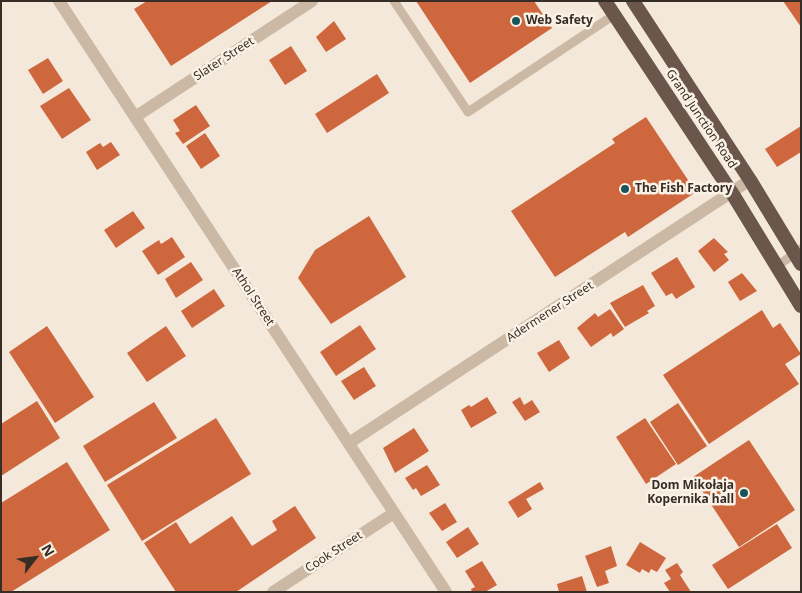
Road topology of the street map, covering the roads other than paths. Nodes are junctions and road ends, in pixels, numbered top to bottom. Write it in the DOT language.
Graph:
graph roads {
  1 [pos="312,1"];
  2 [pos="394,1"];
  3 [pos="605,1"];
  4 [pos="633,1"];
  5 [pos="61,2"];
  6 [pos="614,15"];
  7 [pos="135,117"];
  8 [pos="750,180"];
  9 [pos="732,193"];
  10 [pos="799,256"];
  11 [pos="776,267"];
  12 [pos="801,306"];
  13 [pos="349,443"];
  14 [pos="394,513"];
  15 [pos="273,592"];
  16 [pos="446,592"];
  1 -- 7 [label="street, Slater Street"];
  2 -- 6 [label="lane"];
  3 -- 6 [label="highway, Grand Junction Road"];
  4 -- 8 [label="highway, Grand Junction Road"];
  5 -- 7 [label="street, Athol Street"];
  6 -- 9 [label="highway, Grand Junction Road"];
  7 -- 13 [label="street, Athol Street"];
  8 -- 9 [label="street, Adermener Street"];
  8 -- 10 [label="highway, Grand Junction Road"];
  9 -- 11 [label="highway, Grand Junction Road"];
  9 -- 13 [label="street, Adermener Street"];
  10 -- 11 [label="lane"];
  11 -- 12 [label="highway, Grand Junction Road"];
  13 -- 14 [label="street, Athol Street"];
  14 -- 15 [label="street, Cook Street"];
  14 -- 16 [label="street, Athol Street"];
}
